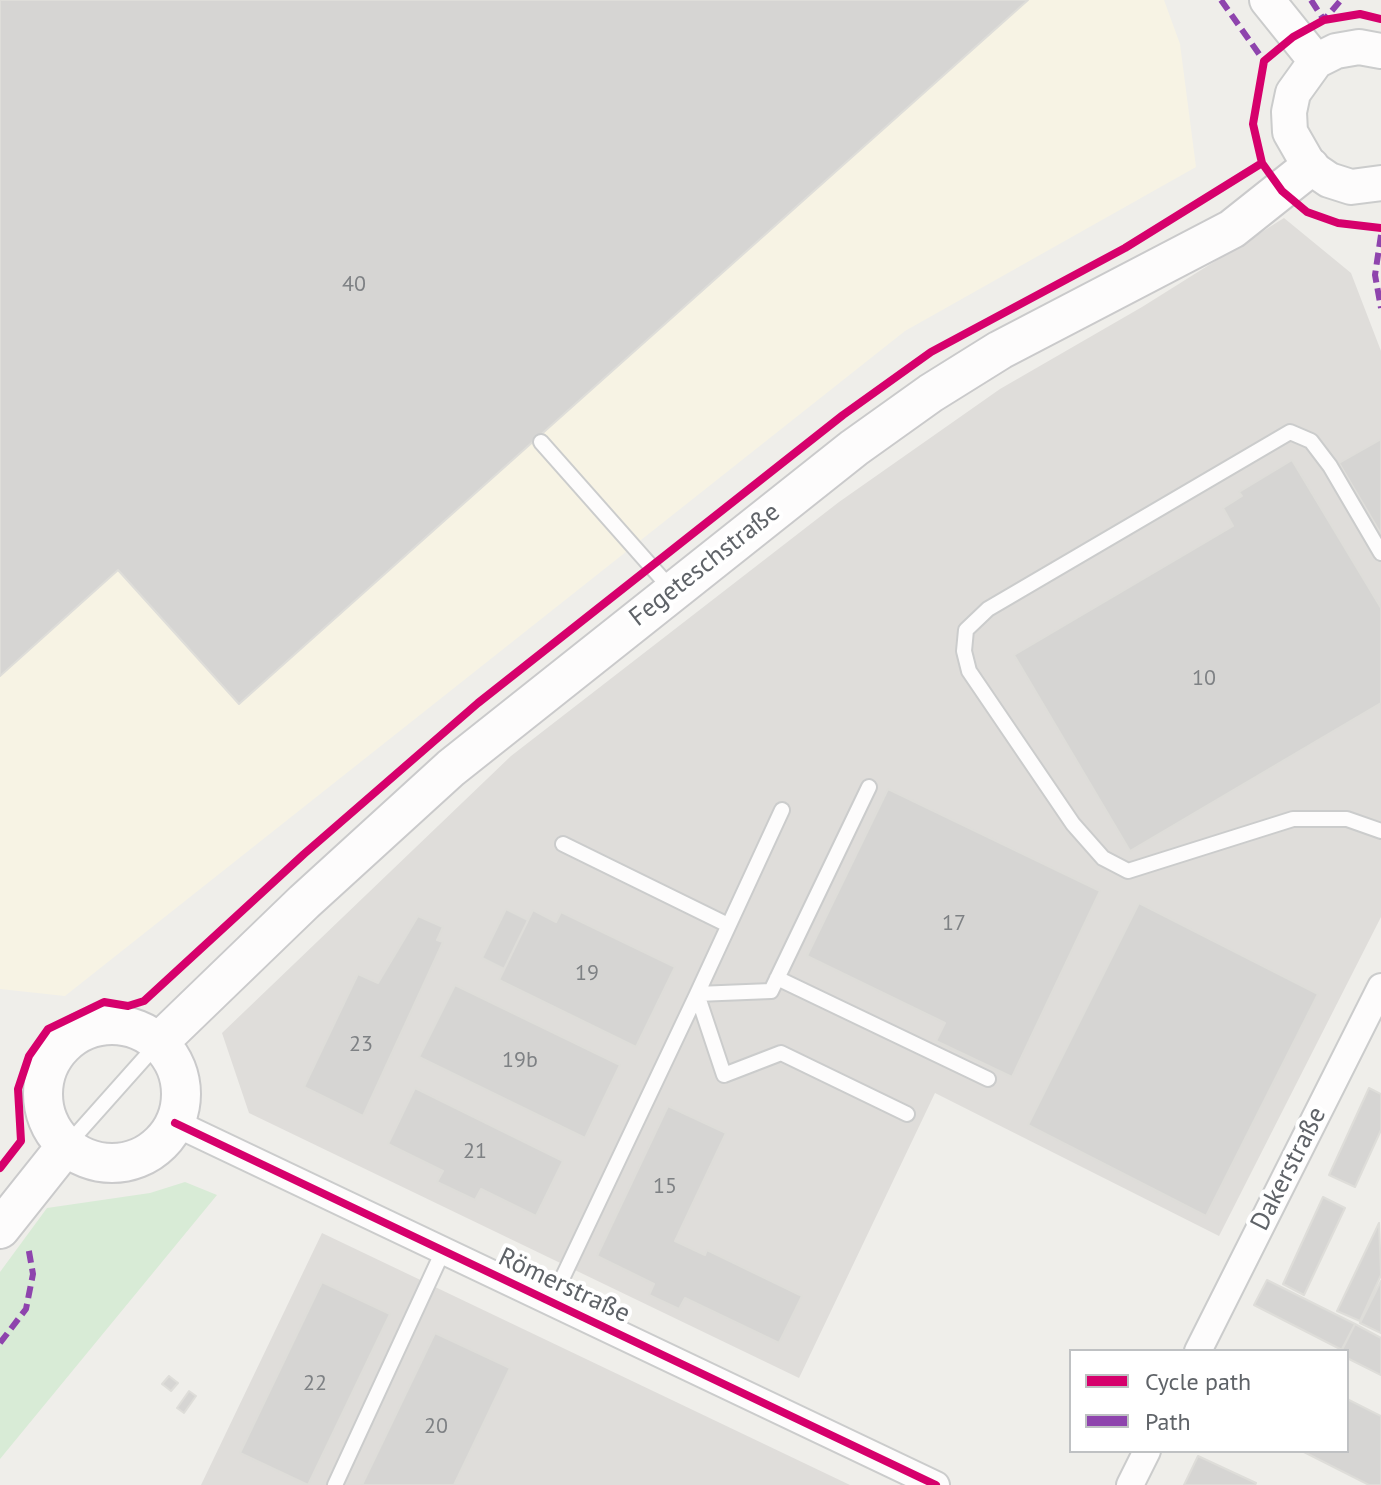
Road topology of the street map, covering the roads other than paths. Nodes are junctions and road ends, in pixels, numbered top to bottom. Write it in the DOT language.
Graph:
graph roads {
  1 [pos="1267,0"];
  2 [pos="1381,51"];
  3 [pos="1316,61"];
  4 [pos="1310,167"];
  5 [pos="1381,183"];
  6 [pos="541,442"];
  7 [pos="1381,553"];
  8 [pos="673,591"];
  9 [pos="869,787"];
  10 [pos="782,810"];
  11 [pos="1381,813"];
  12 [pos="1377,829"];
  13 [pos="563,844"];
  14 [pos="728,925"];
  15 [pos="777,978"];
  16 [pos="1381,987"];
  17 [pos="697,994"];
  18 [pos="158,1043"];
  19 [pos="988,1079"];
  20 [pos="907,1114"];
  21 [pos="175,1123"];
  22 [pos="66,1146"];
  23 [pos="0,1229"];
  24 [pos="443,1251"];
  25 [pos="551,1302"];
  26 [pos="1199,1349"];
  27 [pos="1146,1453"];
  28 [pos="896,1476"];
  29 [pos="335,1485"];
  30 [pos="936,1485"];
  31 [pos="1130,1485"];
  1 -- 3 [label="street"];
  2 -- 3 [label="street"];
  3 -- 4 [label="street"];
  4 -- 5 [label="street"];
  4 -- 8 [label="main road, Fegeteschstraße"];
  6 -- 8 [label="lane"];
  7 -- 12 [label="lane"];
  8 -- 18 [label="main road, Fegeteschstraße"];
  9 -- 15 [label="lane"];
  10 -- 14 [label="lane, Römerstraße"];
  11 -- 12 [label="lane"];
  13 -- 14 [label="lane"];
  14 -- 17 [label="lane, Römerstraße"];
  15 -- 17 [label="lane"];
  15 -- 19 [label="lane"];
  16 -- 26 [label="street, Dakerstraße"];
  17 -- 20 [label="lane"];
  17 -- 25 [label="lane, Römerstraße"];
  18 -- 21 [label="main road"];
  18 -- 22 [label="lane"];
  18 -- 22 [label="main road"];
  21 -- 22 [label="main road"];
  21 -- 24 [label="street, Römerstraße"];
  22 -- 23 [label="main road"];
  24 -- 25 [label="street, Römerstraße"];
  24 -- 29 [label="lane"];
  25 -- 28 [label="street, Römerstraße"];
  27 -- 31 [label="street"];
  28 -- 30 [label="street, Römerstraße"];
}
